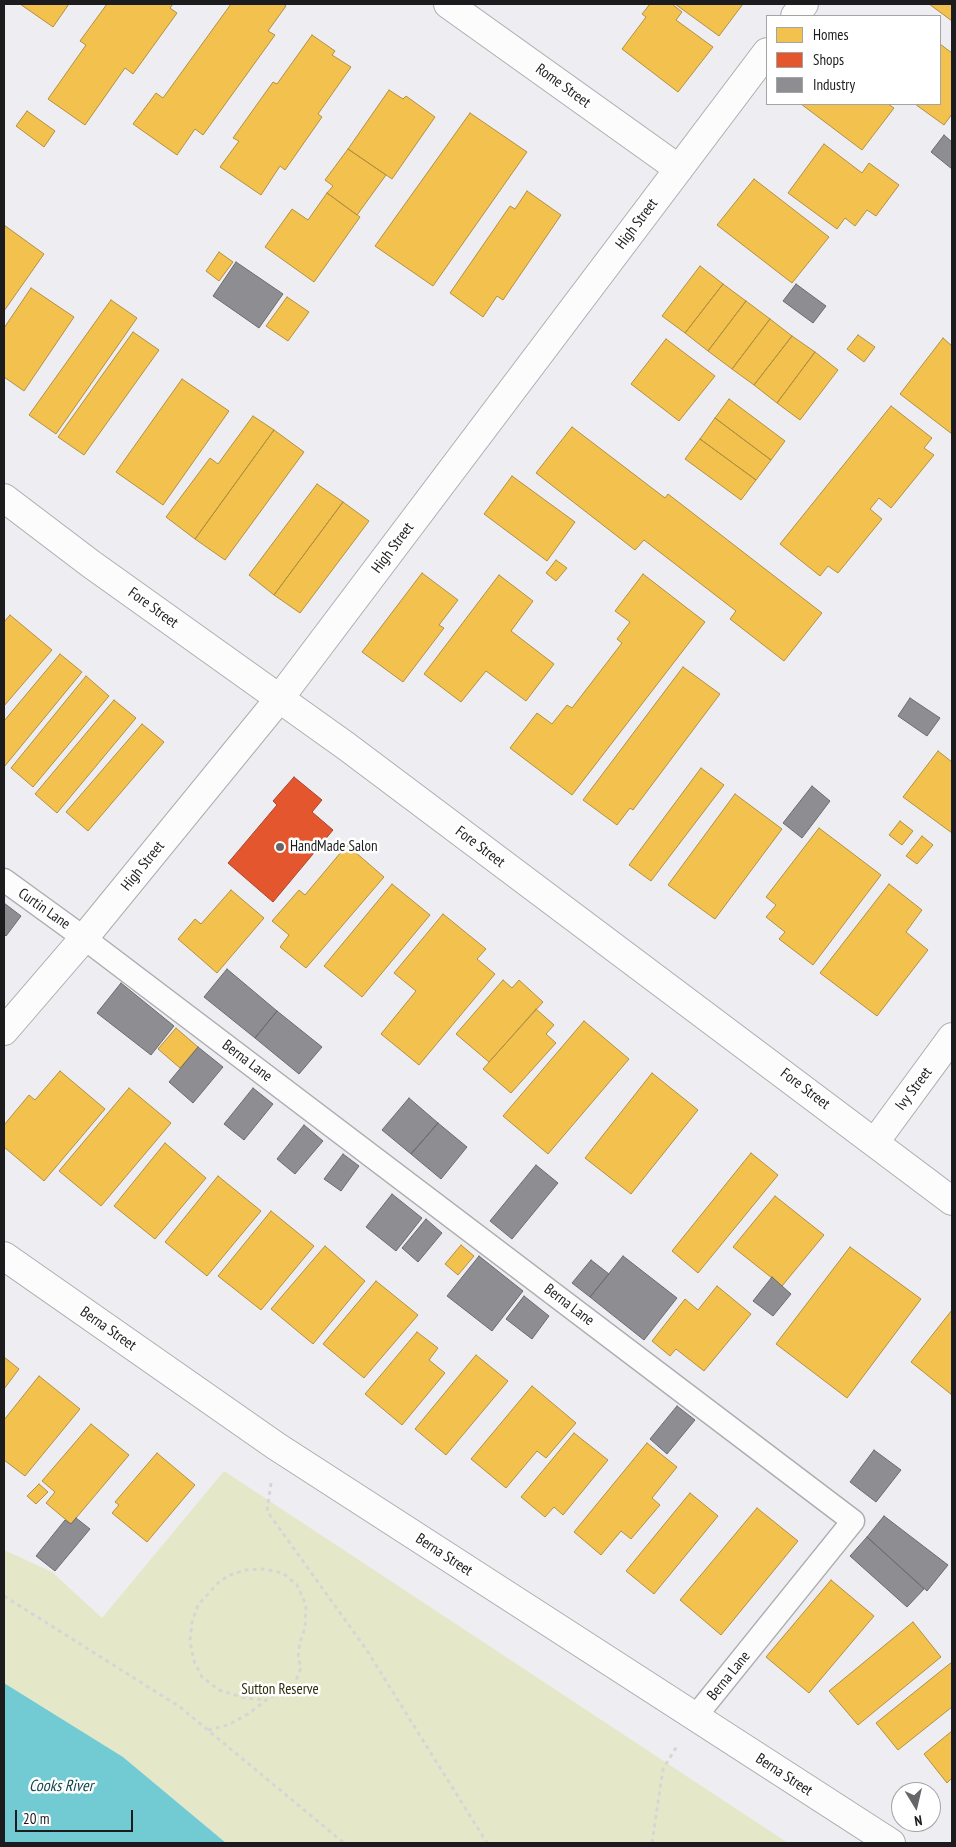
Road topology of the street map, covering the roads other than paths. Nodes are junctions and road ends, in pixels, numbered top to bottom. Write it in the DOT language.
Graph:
graph roads {
  1 [pos="448,4"];
  2 [pos="804,4"];
  3 [pos="796,15"];
  4 [pos="766,53"];
  5 [pos="678,169"];
  6 [pos="4,498"];
  7 [pos="279,699"];
  8 [pos="4,880"];
  9 [pos="84,938"];
  10 [pos="4,1031"];
  11 [pos="952,1037"];
  12 [pos="875,1142"];
  13 [pos="952,1201"];
  14 [pos="4,1256"];
  15 [pos="695,1718"];
  16 [pos="891,1843"];
  1 -- 5 [label="street, Rome Street"];
  2 -- 3 [label="street"];
  4 -- 5 [label="street, High Street"];
  5 -- 7 [label="street, High Street"];
  6 -- 7 [label="street, Fore Street"];
  7 -- 9 [label="street, High Street"];
  7 -- 12 [label="street, Fore Street"];
  8 -- 9 [label="lane, Curtin Lane"];
  9 -- 10 [label="street, High Street"];
  9 -- 15 [label="lane, Berna Lane"];
  11 -- 12 [label="street, Ivy Street"];
  12 -- 13 [label="street, Fore Street"];
  14 -- 15 [label="street, Berna Street"];
  15 -- 16 [label="street, Berna Street"];
}
